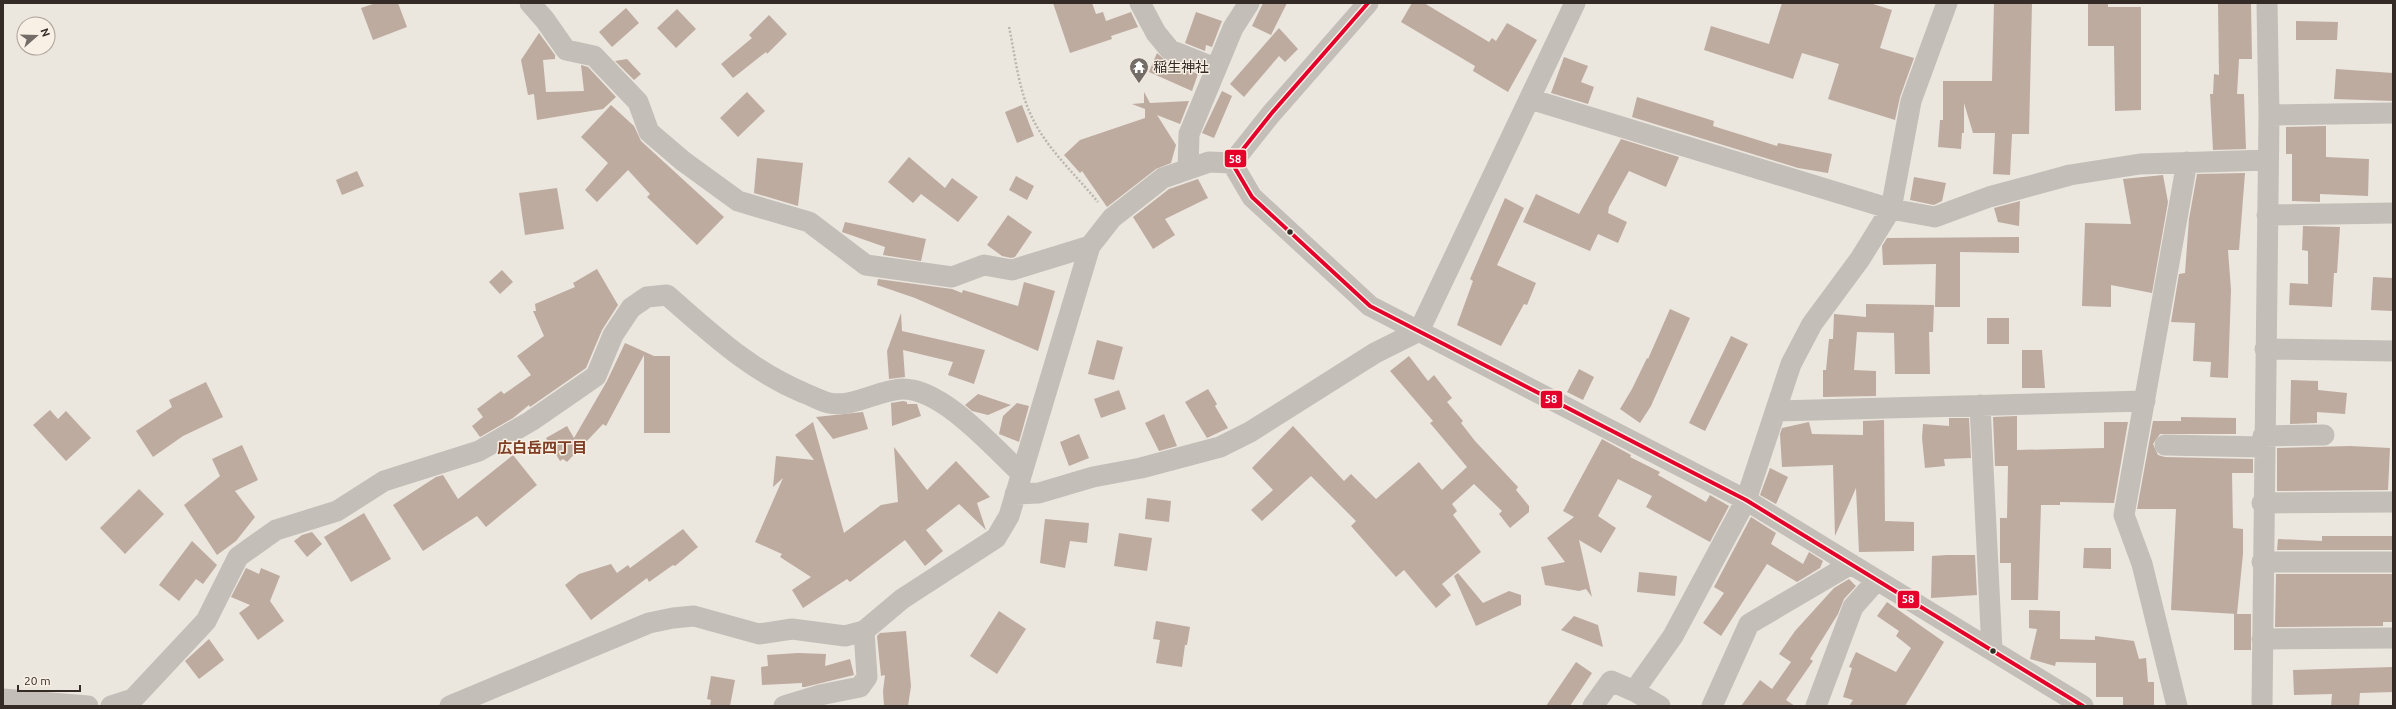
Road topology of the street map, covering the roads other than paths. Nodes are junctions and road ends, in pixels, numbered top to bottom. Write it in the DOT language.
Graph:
graph roads {
  1 [pos="530,3"];
  2 [pos="1140,3"];
  3 [pos="1249,3"];
  4 [pos="1368,3"];
  5 [pos="1575,3"];
  6 [pos="1947,3"];
  7 [pos="2267,3"];
  8 [pos="1215,68"];
  9 [pos="1530,99"];
  10 [pos="2393,113"];
  11 [pos="2269,115"];
  12 [pos="2268,160"];
  13 [pos="1232,162"];
  14 [pos="2187,162"];
  15 [pos="1188,169"];
  16 [pos="1891,209"];
  17 [pos="2393,213"];
  18 [pos="2267,215"];
  19 [pos="1090,246"];
  20 [pos="1419,331"];
  21 [pos="2265,349"];
  22 [pos="2393,351"];
  23 [pos="2145,401"];
  24 [pos="1980,405"];
  25 [pos="1777,411"];
  26 [pos="2324,435"];
  27 [pos="2263,441"];
  28 [pos="2165,445"];
  29 [pos="1021,473"];
  30 [pos="1015,494"];
  31 [pos="1746,500"];
  32 [pos="2262,502"];
  33 [pos="2393,502"];
  34 [pos="2262,562"];
  35 [pos="2393,562"];
  36 [pos="1852,564"];
  37 [pos="1877,580"];
  38 [pos="864,631"];
  39 [pos="2393,638"];
  40 [pos="2262,639"];
  41 [pos="1992,650"];
  42 [pos="1634,691"];
  43 [pos="3,699"];
  44 [pos="88,706"];
  45 [pos="111,706"];
  46 [pos="450,706"];
  47 [pos="784,706"];
  48 [pos="1593,706"];
  49 [pos="1660,706"];
  50 [pos="1712,706"];
  51 [pos="1816,706"];
  52 [pos="2083,706"];
  53 [pos="2177,706"];
  54 [pos="2262,706"];
  1 -- 19 [label="street"];
  2 -- 8 [label="street"];
  3 -- 8 [label="street"];
  4 -- 13 [label="street"];
  5 -- 9 [label="street"];
  6 -- 16 [label="street"];
  7 -- 11 [label="street"];
  8 -- 15 [label="street"];
  9 -- 16 [label="street"];
  9 -- 20 [label="street"];
  10 -- 11 [label="street"];
  11 -- 12 [label="street"];
  12 -- 14 [label="street"];
  12 -- 18 [label="street"];
  13 -- 15 [label="street"];
  13 -- 20 [label="street"];
  14 -- 16 [label="street"];
  14 -- 23 [label="street"];
  15 -- 19 [label="street"];
  16 -- 25 [label="street"];
  17 -- 18 [label="street"];
  18 -- 21 [label="street"];
  19 -- 29 [label="street"];
  20 -- 30 [label="street"];
  20 -- 31 [label="street"];
  21 -- 22 [label="street"];
  21 -- 27 [label="street"];
  23 -- 24 [label="street"];
  23 -- 53 [label="street"];
  24 -- 25 [label="street"];
  24 -- 41 [label="street"];
  25 -- 31 [label="street"];
  26 -- 27 [label="street"];
  27 -- 28 [label="street"];
  27 -- 32 [label="street"];
  29 -- 30 [label="street"];
  29 -- 45 [label="street"];
  30 -- 38 [label="street"];
  31 -- 36 [label="street"];
  31 -- 42 [label="street"];
  32 -- 33 [label="street"];
  32 -- 34 [label="street"];
  34 -- 35 [label="street"];
  34 -- 40 [label="street"];
  36 -- 37 [label="street"];
  36 -- 50 [label="street"];
  37 -- 41 [label="street"];
  37 -- 51 [label="street"];
  38 -- 46 [label="street"];
  38 -- 47 [label="street"];
  39 -- 40 [label="street"];
  40 -- 54 [label="street"];
  41 -- 52 [label="street"];
  42 -- 48 [label="street"];
  42 -- 49 [label="street"];
  43 -- 44 [label="street"];
}
